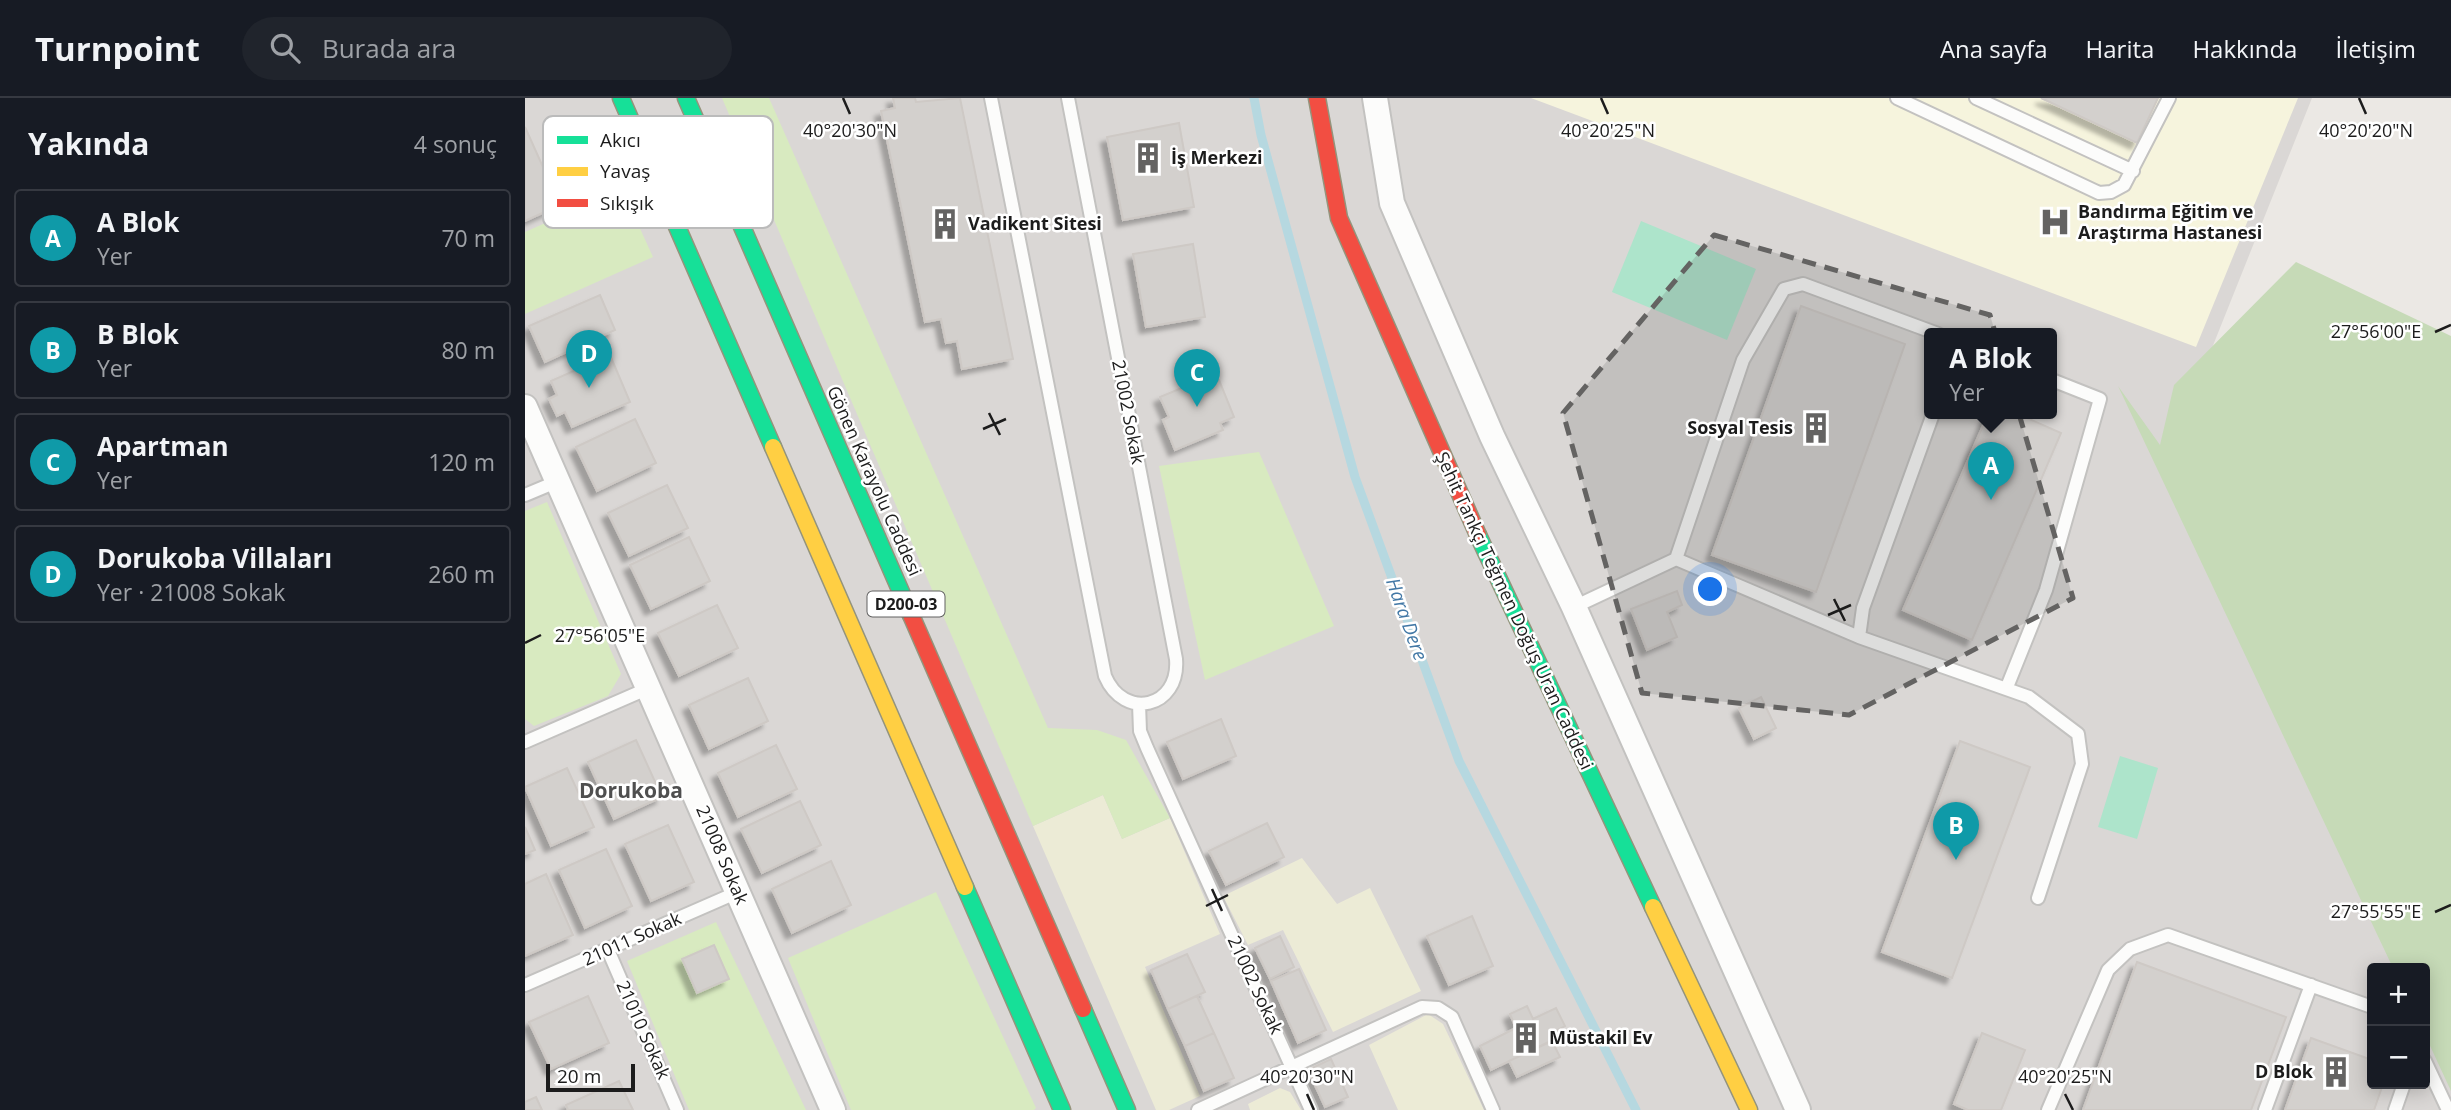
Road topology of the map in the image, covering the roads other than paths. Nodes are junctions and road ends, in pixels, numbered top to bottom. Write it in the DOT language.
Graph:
graph roads {
  1 [pos="621,98"];
  2 [pos="686,98"];
  3 [pos="991,98"];
  4 [pos="1068,98"];
  5 [pos="1317,98"];
  6 [pos="1375,98"];
  7 [pos="1897,98"];
  8 [pos="1976,98"];
  9 [pos="2169,98"];
  10 [pos="629,116"];
  11 [pos="694,116"];
  12 [pos="2133,171"];
  13 [pos="678,228"];
  14 [pos="743,228"];
  15 [pos="1924,329"];
  16 [pos="2057,382"];
  17 [pos="525,407"];
  18 [pos="1931,419"];
  19 [pos="557,482"];
  20 [pos="525,495"];
  21 [pos="1676,559"];
  22 [pos="1574,607"];
  23 [pos="1859,638"];
  24 [pos="2007,687"];
  25 [pos="649,688"];
  26 [pos="1139,704"];
  27 [pos="525,742"];
  28 [pos="738,892"];
  29 [pos="2038,898"];
  30 [pos="608,950"];
  31 [pos="525,985"];
  32 [pos="2311,985"];
  33 [pos="2367,1004"];
  34 [pos="1292,1066"];
  35 [pos="2430,1072"];
  36 [pos="2402,1089"];
  37 [pos="677,1110"];
  38 [pos="833,1110"];
  39 [pos="1062,1110"];
  40 [pos="1127,1110"];
  41 [pos="1198,1110"];
  42 [pos="1311,1110"];
  43 [pos="1493,1110"];
  44 [pos="1749,1110"];
  45 [pos="1798,1110"];
  46 [pos="2048,1110"];
  47 [pos="2265,1110"];
  48 [pos="2395,1110"];
  49 [pos="2448,1110"];
  1 -- 10 [label="main road, D200-03"];
  2 -- 11 [label="main road, Gönen Karayolu Caddesi / D200-03"];
  3 -- 26 [label="lane"];
  4 -- 26 [label="lane, 21002 Sokak"];
  5 -- 44 [label="main road, Şehit Tankçı Teğmen Doğuş Uran Caddesi"];
  6 -- 22 [label="street"];
  7 -- 12 [label="lane"];
  8 -- 12 [label="lane"];
  9 -- 12 [label="lane"];
  13 -- 39 [label="main road, D200-03"];
  14 -- 40 [label="main road, Gönen Karayolu Caddesi / D200-03"];
  15 -- 21 [label="lane"];
  16 -- 24 [label="lane"];
  17 -- 19 [label="street, 21008 Sokak"];
  18 -- 23 [label="lane"];
  19 -- 20 [label="lane"];
  19 -- 25 [label="street, 21008 Sokak"];
  21 -- 22 [label="lane"];
  21 -- 23 [label="lane"];
  22 -- 45 [label="street"];
  23 -- 24 [label="lane"];
  24 -- 29 [label="lane"];
  25 -- 27 [label="lane"];
  25 -- 28 [label="street, 21008 Sokak"];
  26 -- 34 [label="lane, 21002 Sokak"];
  28 -- 30 [label="lane, 21011 Sokak"];
  28 -- 38 [label="street, 21008 Sokak"];
  30 -- 31 [label="lane, 21011 Sokak"];
  30 -- 37 [label="lane, 21010 Sokak"];
  32 -- 33 [label="lane"];
  32 -- 46 [label="lane"];
  32 -- 47 [label="lane"];
  34 -- 41 [label="lane"];
  34 -- 42 [label="lane, 21002 Sokak"];
  34 -- 43 [label="lane"];
  35 -- 49 [label="lane"];
  36 -- 48 [label="lane"];
}
